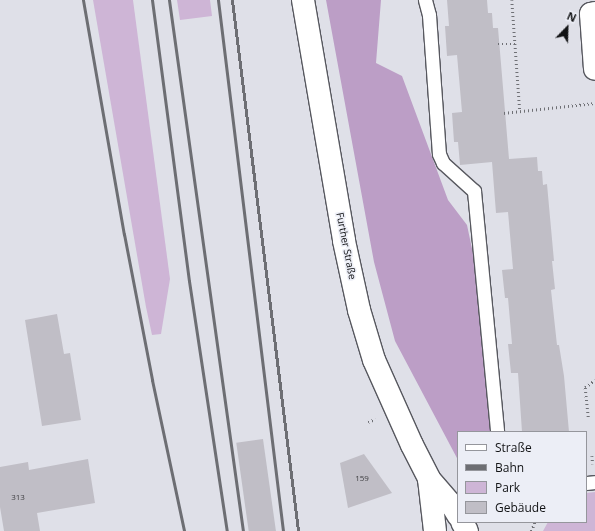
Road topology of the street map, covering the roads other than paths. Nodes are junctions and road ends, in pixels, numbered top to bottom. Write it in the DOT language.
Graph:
graph roads {
  1 [pos="303,0"];
  2 [pos="425,0"];
  3 [pos="595,13"];
  4 [pos="595,69"];
  5 [pos="497,431"];
  6 [pos="429,479"];
  7 [pos="457,514"];
  8 [pos="435,531"];
  1 -- 6 [label="street, Further Straße"];
  2 -- 5 [label="lane"];
  3 -- 4 [label="street"];
  6 -- 7 [label="street, Further Straße"];
  6 -- 8 [label="street, Further Straße"];
}
